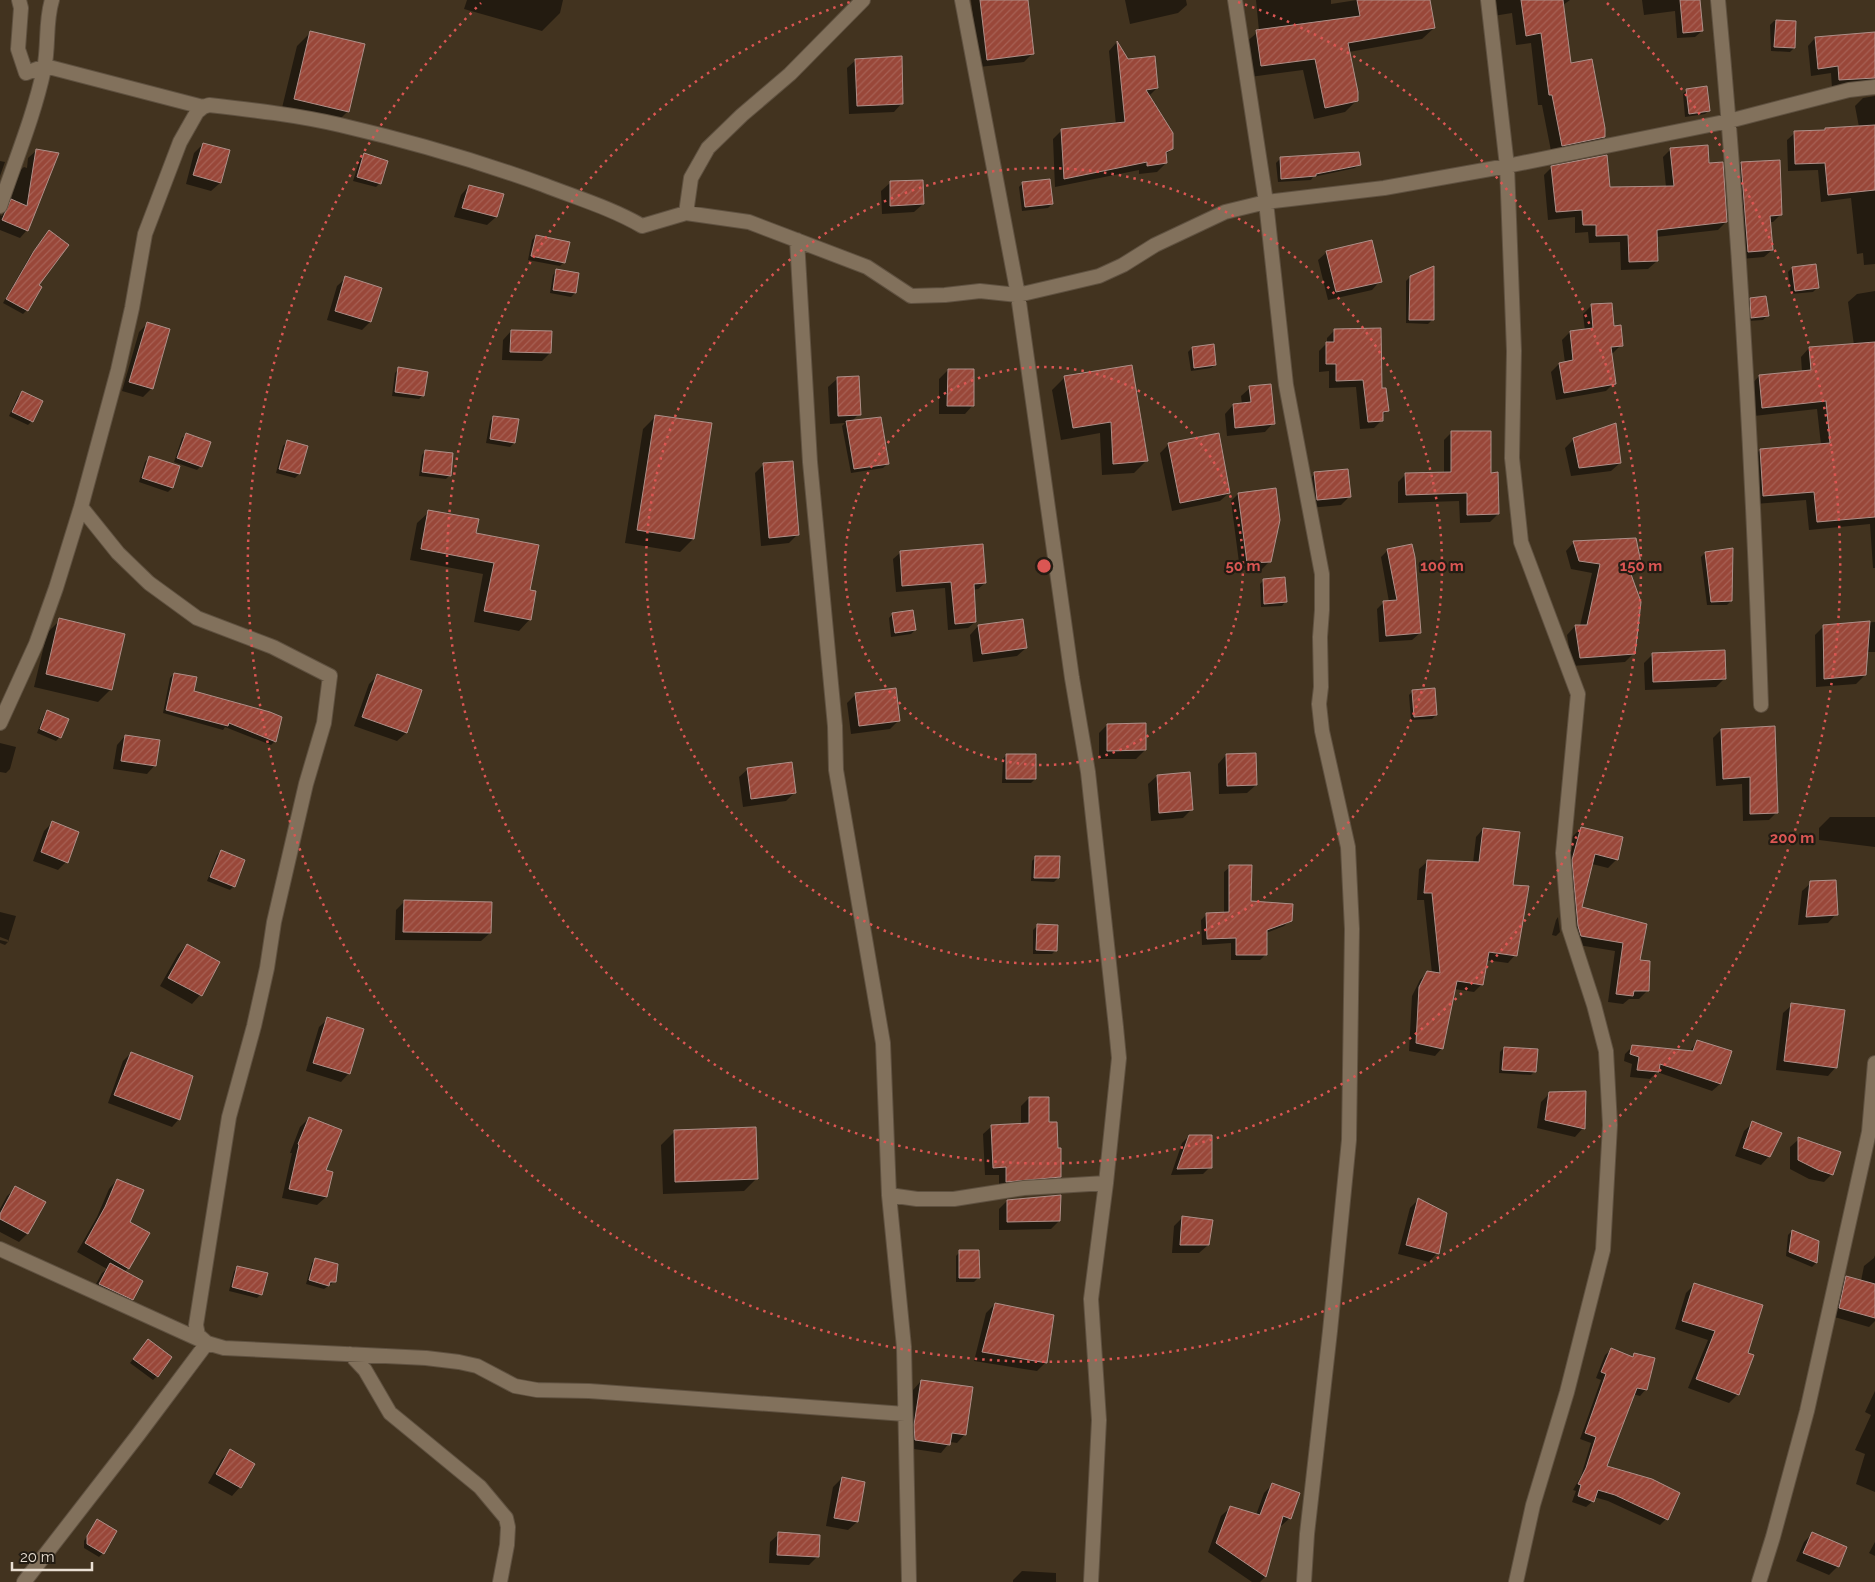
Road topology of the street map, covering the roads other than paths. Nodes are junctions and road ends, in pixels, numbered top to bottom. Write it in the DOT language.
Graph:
graph roads {
  1 [pos="20,0"];
  2 [pos="52,0"];
  3 [pos="863,0"];
  4 [pos="962,0"];
  5 [pos="1235,0"];
  6 [pos="1488,0"];
  7 [pos="1718,0"];
  8 [pos="45,66"];
  9 [pos="1875,86"];
  10 [pos="203,106"];
  11 [pos="1729,121"];
  12 [pos="1508,166"];
  13 [pos="1266,202"];
  14 [pos="0,206"];
  15 [pos="686,213"];
  16 [pos="797,240"];
  17 [pos="1018,295"];
  18 [pos="81,507"];
  19 [pos="1761,705"];
  20 [pos="0,722"];
  21 [pos="1875,1063"];
  22 [pos="1106,1184"];
  23 [pos="889,1195"];
  24 [pos="0,1249"];
  25 [pos="207,1343"];
  26 [pos="350,1354"];
  27 [pos="905,1414"];
  28 [pos="24,1582"];
  29 [pos="500,1582"];
  30 [pos="909,1582"];
  31 [pos="1091,1582"];
  32 [pos="1304,1582"];
  33 [pos="1516,1582"];
  34 [pos="1759,1582"];
  1 -- 8 [label="street"];
  2 -- 8 [label="street"];
  3 -- 15 [label="street"];
  4 -- 17 [label="street"];
  5 -- 13 [label="street"];
  6 -- 12 [label="street"];
  7 -- 11 [label="street"];
  8 -- 10 [label="street"];
  8 -- 14 [label="street"];
  9 -- 11 [label="street"];
  10 -- 15 [label="street"];
  10 -- 18 [label="street"];
  11 -- 12 [label="street"];
  11 -- 19 [label="street"];
  12 -- 13 [label="street"];
  12 -- 33 [label="street"];
  13 -- 17 [label="street"];
  13 -- 32 [label="street"];
  15 -- 16 [label="street"];
  16 -- 17 [label="street"];
  16 -- 23 [label="street"];
  17 -- 22 [label="street"];
  18 -- 20 [label="street"];
  18 -- 25 [label="street"];
  21 -- 34 [label="street"];
  22 -- 23 [label="street"];
  22 -- 31 [label="street"];
  23 -- 27 [label="street"];
  24 -- 25 [label="street"];
  25 -- 26 [label="street"];
  25 -- 28 [label="street"];
  26 -- 27 [label="street"];
  26 -- 29 [label="street"];
  27 -- 30 [label="street"];
}
